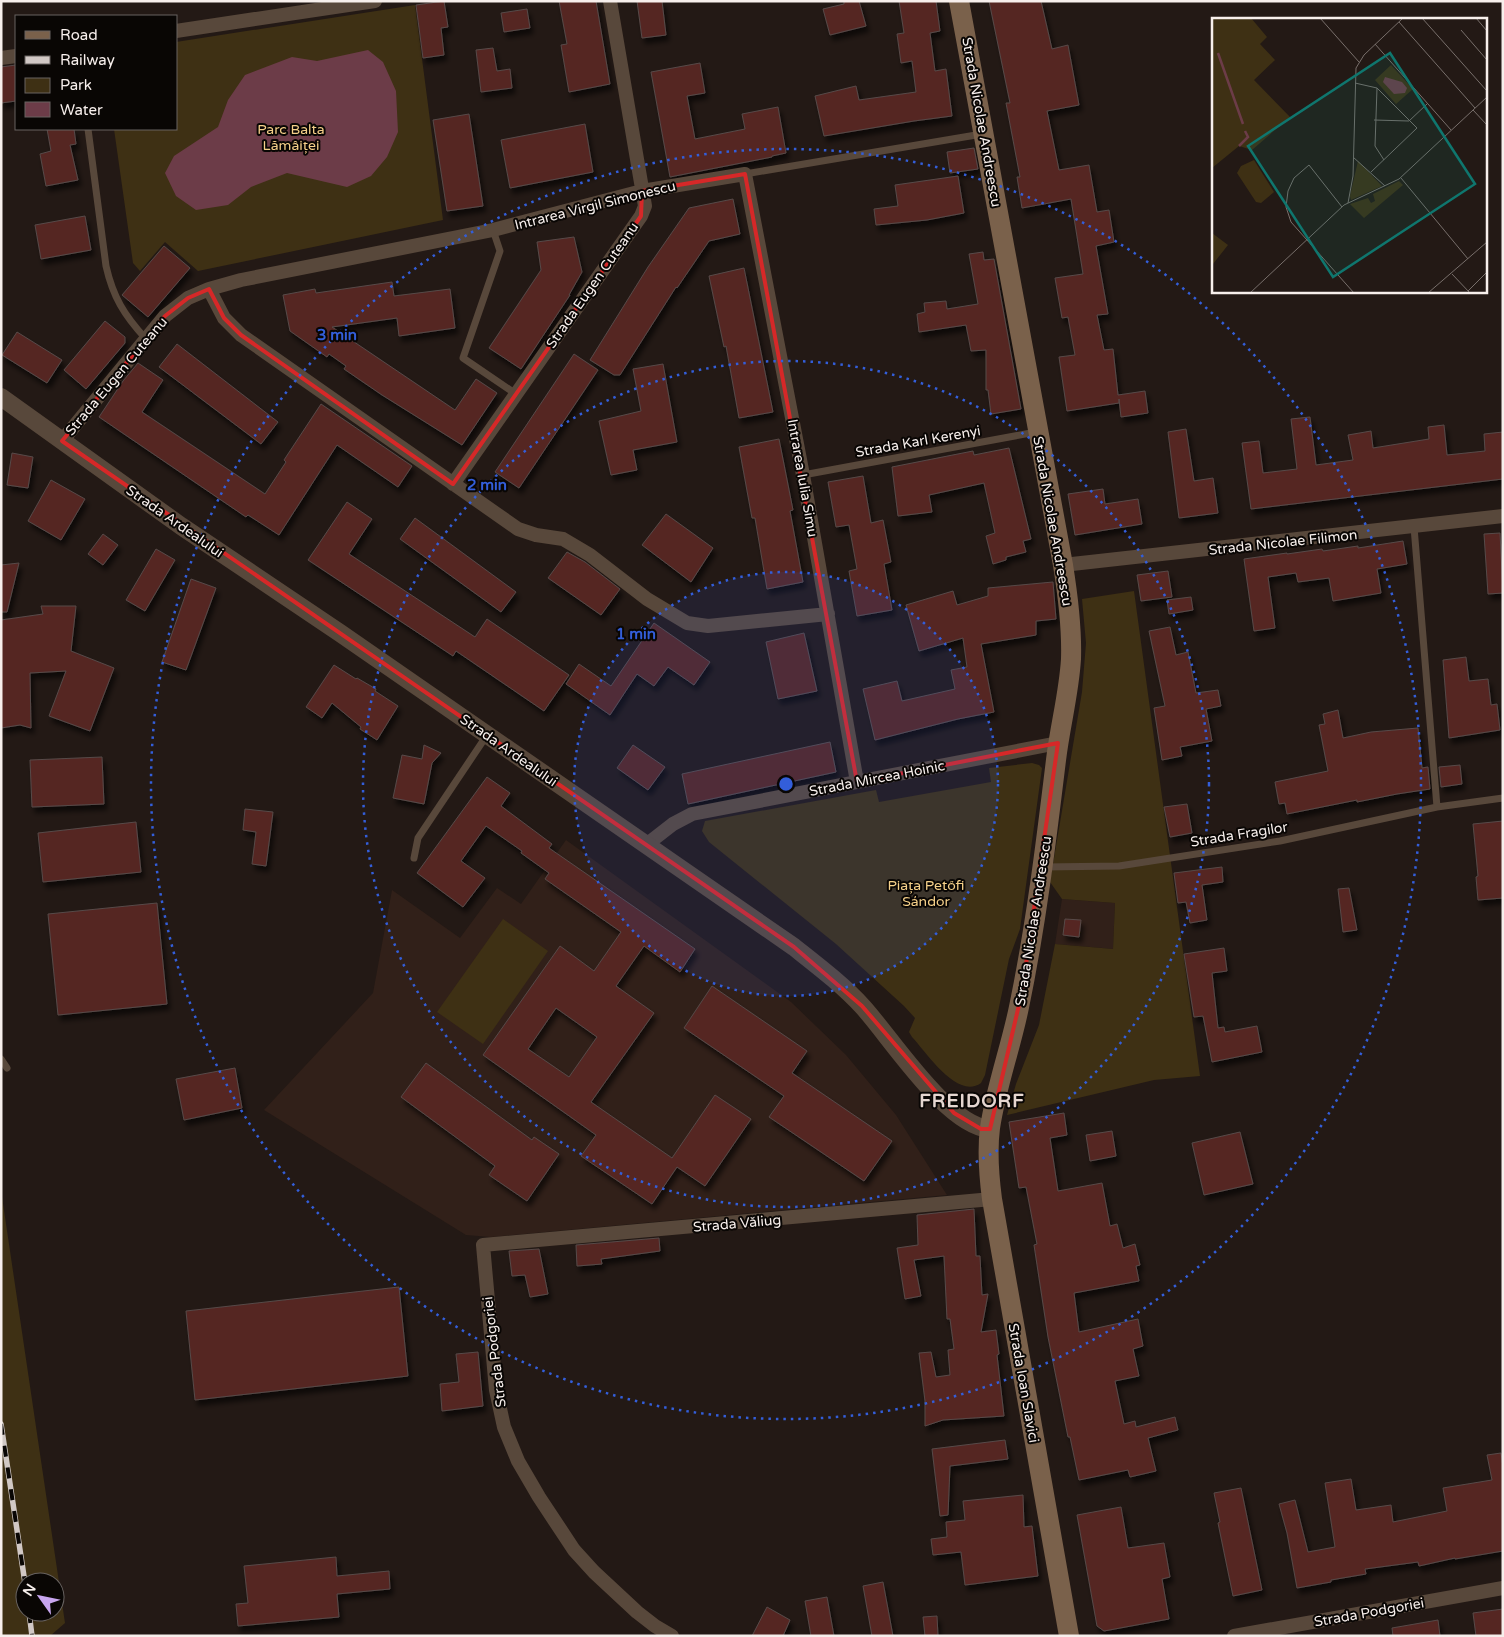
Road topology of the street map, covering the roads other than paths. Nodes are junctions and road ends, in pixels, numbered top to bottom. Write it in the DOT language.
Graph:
graph roads {
  1 [pos="375,1"];
  2 [pos="610,1"];
  3 [pos="959,1"];
  4 [pos="178,31"];
  5 [pos="15,56"];
  6 [pos="1,58"];
  7 [pos="88,130"];
  8 [pos="984,134"];
  9 [pos="745,174"];
  10 [pos="642,191"];
  11 [pos="493,230"];
  12 [pos="209,289"];
  13 [pos="146,339"];
  14 [pos="516,394"];
  15 [pos="1,397"];
  16 [pos="1038,432"];
  17 [pos="62,441"];
  18 [pos="803,475"];
  19 [pos="453,484"];
  20 [pos="1503,516"];
  21 [pos="1414,527"];
  22 [pos="1064,565"];
  23 [pos="828,614"];
  24 [pos="487,735"];
  25 [pos="1058,743"];
  26 [pos="857,782"];
  27 [pos="1503,798"];
  28 [pos="1437,807"];
  29 [pos="646,845"];
  30 [pos="414,858"];
  31 [pos="1043,867"];
  32 [pos="1,1059"];
  33 [pos="7,1068"];
  34 [pos="990,1129"];
  35 [pos="992,1199"];
  36 [pos="483,1246"];
  37 [pos="1503,1588"];
  38 [pos="672,1636"];
  39 [pos="1069,1636"];
  40 [pos="1234,1636"];
  1 -- 4 [label="street"];
  2 -- 10 [label="street, Strada Eugen Cuteanu"];
  3 -- 8 [label="main road, Strada Nicolae Andreescu"];
  5 -- 6 [label="street"];
  7 -- 13 [label="lane"];
  8 -- 9 [label="lane, Intrarea Virgil Simonescu"];
  8 -- 16 [label="main road, Strada Nicolae Andreescu"];
  9 -- 10 [label="street, Intrarea Virgil Simonescu"];
  9 -- 18 [label="street, Intrarea Iulia Simu"];
  10 -- 11 [label="street, Intrarea Virgil Simonescu"];
  10 -- 14 [label="street, Strada Eugen Cuteanu"];
  11 -- 12 [label="street, Intrarea Virgil Simonescu"];
  11 -- 14 [label="lane"];
  12 -- 13 [label="street, Strada Eugen Cuteanu"];
  12 -- 19 [label="street"];
  13 -- 17 [label="street, Strada Eugen Cuteanu"];
  14 -- 19 [label="street, Strada Eugen Cuteanu"];
  15 -- 17 [label="street, Strada Ardealului"];
  16 -- 18 [label="lane, Strada Karl Kerenyi"];
  16 -- 22 [label="main road, Strada Nicolae Andreescu"];
  17 -- 24 [label="street, Strada Ardealului"];
  18 -- 23 [label="street, Intrarea Iulia Simu"];
  19 -- 23 [label="street"];
  20 -- 21 [label="street, Strada Nicolae Filimon"];
  21 -- 22 [label="street, Strada Nicolae Filimon"];
  21 -- 28 [label="lane"];
  22 -- 25 [label="main road, Strada Nicolae Andreescu"];
  23 -- 26 [label="street, Intrarea Iulia Simu"];
  24 -- 29 [label="street, Strada Ardealului"];
  24 -- 30 [label="lane"];
  25 -- 26 [label="street, Strada Mircea Hoinic"];
  25 -- 31 [label="main road, Strada Nicolae Andreescu"];
  26 -- 29 [label="street, Strada Mircea Hoinic"];
  27 -- 28 [label="lane, Strada Fragilor"];
  28 -- 31 [label="lane, Strada Fragilor"];
  29 -- 34 [label="street, Strada Ardealului"];
  31 -- 34 [label="main road, Strada Nicolae Andreescu"];
  32 -- 33 [label="lane"];
  34 -- 35 [label="main road, Strada Ioan Slavici"];
  35 -- 36 [label="street, Strada Văliug"];
  35 -- 39 [label="main road, Strada Ioan Slavici"];
  36 -- 38 [label="street, Strada Podgoriei"];
  37 -- 40 [label="street, Strada Podgoriei"];
}
